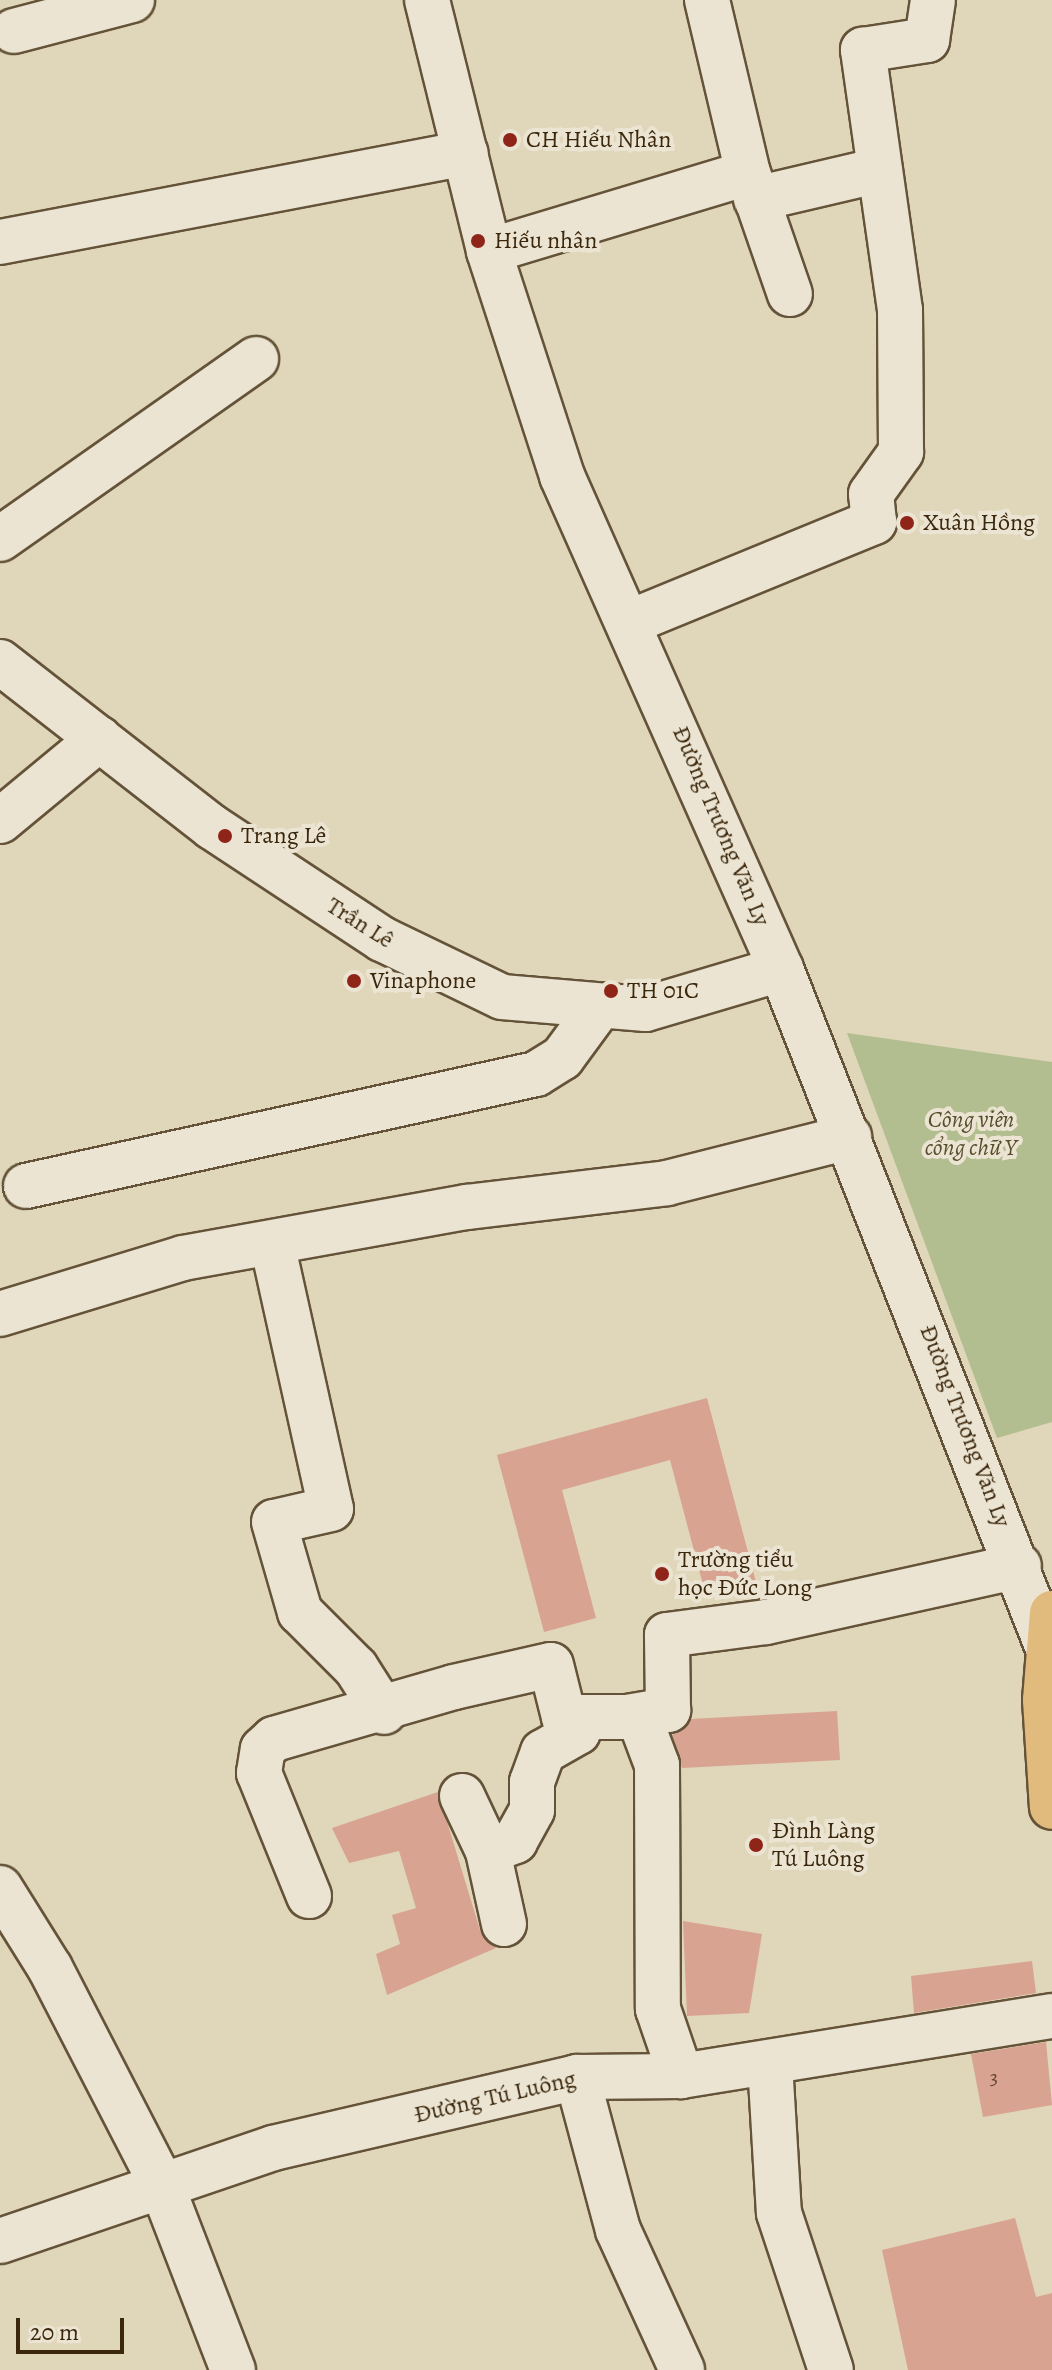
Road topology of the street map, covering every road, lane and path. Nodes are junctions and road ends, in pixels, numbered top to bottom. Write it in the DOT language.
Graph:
graph roads {
  1 [pos="132,0"];
  2 [pos="427,0"];
  3 [pos="707,0"];
  4 [pos="933,0"];
  5 [pos="14,31"];
  6 [pos="466,153"];
  7 [pos="880,170"];
  8 [pos="752,186"];
  9 [pos="0,242"];
  10 [pos="489,251"];
  11 [pos="790,294"];
  12 [pos="256,359"];
  13 [pos="0,539"];
  14 [pos="630,622"];
  15 [pos="0,662"];
  16 [pos="99,739"];
  17 [pos="0,821"];
  18 [pos="781,969"];
  19 [pos="598,1009"];
  20 [pos="849,1137"];
  21 [pos="26,1186"];
  22 [pos="272,1243"];
  23 [pos="0,1314"];
  24 [pos="1019,1566"];
  25 [pos="1049,1628"];
  26 [pos="384,1712"];
  27 [pos="573,1717"];
  28 [pos="627,1717"];
  29 [pos="462,1796"];
  30 [pos="1052,1807"];
  31 [pos="488,1851"];
  32 [pos="0,1888"];
  33 [pos="309,1896"];
  34 [pos="504,1924"];
  35 [pos="1052,2016"];
  36 [pos="770,2063"];
  37 [pos="681,2076"];
  38 [pos="577,2077"];
  39 [pos="160,2181"];
  40 [pos="0,2241"];
  41 [pos="233,2370"];
  42 [pos="682,2370"];
  43 [pos="831,2370"];
  1 -- 5 [label="street"];
  2 -- 6 [label="street, Đường Trương Văn Ly"];
  3 -- 8 [label="street"];
  4 -- 7 [label="street"];
  6 -- 9 [label="street"];
  6 -- 10 [label="street, Đường Trương Văn Ly"];
  7 -- 8 [label="street"];
  7 -- 14 [label="street"];
  8 -- 10 [label="street"];
  8 -- 11 [label="street"];
  10 -- 14 [label="street, Đường Trương Văn Ly"];
  12 -- 13 [label="street"];
  14 -- 18 [label="street, Đường Trương Văn Ly"];
  15 -- 16 [label="street, Trần Lê"];
  16 -- 17 [label="street"];
  16 -- 19 [label="street, Trần Lê"];
  18 -- 19 [label="street, Trần Lê"];
  18 -- 20 [label="street, Đường Trương Văn Ly"];
  19 -- 21 [label="street"];
  20 -- 22 [label="street"];
  20 -- 24 [label="street, Đường Trương Văn Ly"];
  22 -- 23 [label="street"];
  22 -- 26 [label="street"];
  24 -- 25 [label="street, Đường Trương Văn Ly"];
  24 -- 28 [label="street"];
  25 -- 30 [label="main road"];
  26 -- 27 [label="street"];
  26 -- 33 [label="street"];
  27 -- 28 [label="street"];
  27 -- 31 [label="street"];
  28 -- 37 [label="street"];
  29 -- 31 [label="street"];
  31 -- 34 [label="street"];
  32 -- 39 [label="street"];
  35 -- 36 [label="street, Đường Tú Luông"];
  36 -- 37 [label="street, Đường Tú Luông"];
  36 -- 43 [label="street"];
  37 -- 38 [label="street, Đường Tú Luông"];
  38 -- 39 [label="street, Đường Tú Luông"];
  38 -- 42 [label="street"];
  39 -- 40 [label="street, Đường Tú Luông"];
  39 -- 41 [label="street"];
}
